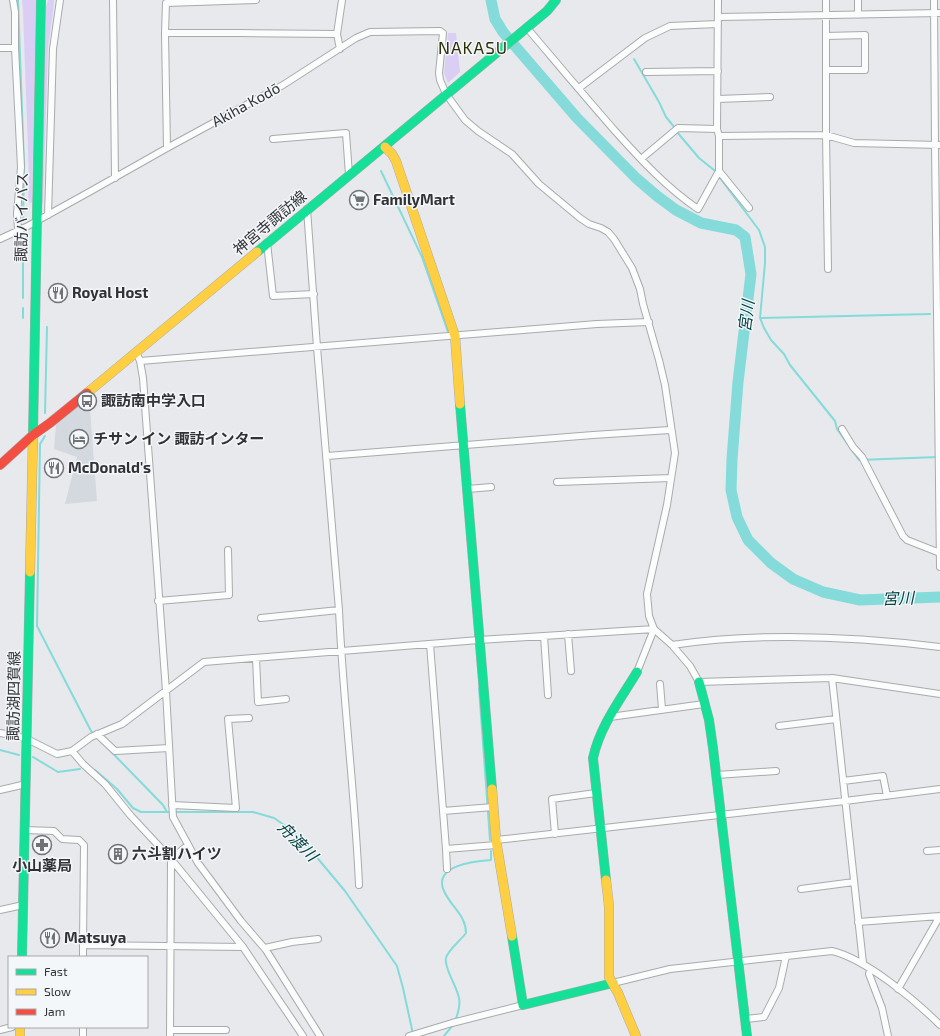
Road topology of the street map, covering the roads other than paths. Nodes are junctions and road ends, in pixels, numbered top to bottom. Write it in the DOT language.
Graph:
graph roads {
  1 [pos="13,0"];
  2 [pos="41,0"];
  3 [pos="60,0"];
  4 [pos="113,0"];
  5 [pos="256,0"];
  6 [pos="342,0"];
  7 [pos="556,0"];
  8 [pos="718,0"];
  9 [pos="826,0"];
  10 [pos="858,0"];
  11 [pos="934,0"];
  12 [pos="166,2"];
  13 [pos="937,13"];
  14 [pos="826,15"];
  15 [pos="858,15"];
  16 [pos="718,21"];
  17 [pos="523,30"];
  18 [pos="165,33"];
  19 [pos="337,34"];
  20 [pos="826,36"];
  21 [pos="0,48"];
  22 [pos="15,48"];
  23 [pos="340,49"];
  24 [pos="826,70"];
  25 [pos="718,71"];
  26 [pos="646,72"];
  27 [pos="579,88"];
  28 [pos="446,94"];
  29 [pos="770,97"];
  30 [pos="718,99"];
  31 [pos="718,132"];
  32 [pos="826,135"];
  33 [pos="273,139"];
  34 [pos="937,145"];
  35 [pos="385,147"];
  36 [pos="167,148"];
  37 [pos="640,158"];
  38 [pos="719,171"];
  39 [pos="349,175"];
  40 [pos="115,178"];
  41 [pos="749,208"];
  42 [pos="308,210"];
  43 [pos="48,215"];
  44 [pos="36,221"];
  45 [pos="18,230"];
  46 [pos="0,238"];
  47 [pos="267,243"];
  48 [pos="828,269"];
  49 [pos="314,294"];
  50 [pos="649,322"];
  51 [pos="455,336"];
  52 [pos="317,347"];
  53 [pos="136,352"];
  54 [pos="140,361"];
  55 [pos="842,429"];
  56 [pos="670,430"];
  57 [pos="33,435"];
  58 [pos="465,445"];
  59 [pos="327,456"];
  60 [pos="0,465"];
  61 [pos="671,478"];
  62 [pos="557,482"];
  63 [pos="491,487"];
  64 [pos="468,489"];
  65 [pos="228,550"];
  66 [pos="940,552"];
  67 [pos="940,567"];
  68 [pos="158,601"];
  69 [pos="339,610"];
  70 [pos="262,618"];
  71 [pos="654,629"];
  72 [pos="568,634"];
  73 [pos="544,636"];
  74 [pos="479,640"];
  75 [pos="430,644"];
  76 [pos="672,645"];
  77 [pos="940,647"];
  78 [pos="340,651"];
  79 [pos="256,658"];
  80 [pos="571,671"];
  81 [pos="637,672"];
  82 [pos="832,678"];
  83 [pos="699,682"];
  84 [pos="660,684"];
  85 [pos="166,691"];
  86 [pos="940,694"];
  87 [pos="548,695"];
  88 [pos="286,699"];
  89 [pos="704,704"];
  90 [pos="662,710"];
  91 [pos="610,717"];
  92 [pos="249,718"];
  93 [pos="836,719"];
  94 [pos="779,726"];
  95 [pos="0,734"];
  96 [pos="95,735"];
  97 [pos="27,739"];
  98 [pos="169,748"];
  99 [pos="72,751"];
  100 [pos="776,771"];
  101 [pos="716,775"];
  102 [pos="843,781"];
  103 [pos="26,784"];
  104 [pos="940,789"];
  105 [pos="0,790"];
  106 [pos="596,793"];
  107 [pos="887,796"];
  108 [pos="845,801"];
  109 [pos="172,806"];
  110 [pos="493,807"];
  111 [pos="443,811"];
  112 [pos="722,816"];
  113 [pos="600,828"];
  114 [pos="24,830"];
  115 [pos="555,834"];
  116 [pos="496,843"];
  117 [pos="188,845"];
  118 [pos="446,850"];
  119 [pos="940,850"];
  120 [pos="927,851"];
  121 [pos="171,859"];
  122 [pos="447,869"];
  123 [pos="854,882"];
  124 [pos="358,884"];
  125 [pos="801,889"];
  126 [pos="23,905"];
  127 [pos="0,910"];
  128 [pos="940,916"];
  129 [pos="858,922"];
  130 [pos="318,939"];
  131 [pos="83,945"];
  132 [pos="170,945"];
  133 [pos="243,947"];
  134 [pos="265,948"];
  135 [pos="22,956"];
  136 [pos="83,956"];
  137 [pos="786,956"];
  138 [pos="739,961"];
  139 [pos="863,963"];
  140 [pos="870,969"];
  141 [pos="613,983"];
  142 [pos="898,989"];
  143 [pos="523,1005"];
  144 [pos="746,1019"];
  145 [pos="940,1024"];
  146 [pos="226,1030"];
  147 [pos="170,1033"];
  148 [pos="303,1036"];
  149 [pos="320,1036"];
  150 [pos="409,1036"];
  151 [pos="636,1036"];
  152 [pos="748,1036"];
  153 [pos="888,1036"];
  1 -- 22 [label="street"];
  2 -- 44 [label="main road, 諏訪バイパス"];
  3 -- 43 [label="street"];
  4 -- 40 [label="street"];
  5 -- 12 [label="street"];
  6 -- 19 [label="street"];
  7 -- 17 [label="main road, 神宮寺諏訪線"];
  8 -- 16 [label="street"];
  9 -- 14 [label="street"];
  10 -- 15 [label="street"];
  11 -- 13 [label="street"];
  12 -- 18 [label="street"];
  13 -- 15 [label="street"];
  13 -- 34 [label="street"];
  14 -- 15 [label="street"];
  14 -- 16 [label="street"];
  14 -- 20 [label="street"];
  16 -- 25 [label="street"];
  16 -- 27 [label="street"];
  17 -- 27 [label="street"];
  17 -- 28 [label="main road, 神宮寺諏訪線"];
  18 -- 19 [label="street"];
  18 -- 36 [label="street"];
  19 -- 23 [label="street"];
  20 -- 24 [label="street"];
  20 -- 24 [label="street"];
  21 -- 22 [label="street"];
  22 -- 45 [label="street"];
  23 -- 28 [label="street, Akiha Kodō"];
  23 -- 36 [label="street, Akiha Kodō"];
  24 -- 32 [label="street"];
  25 -- 26 [label="street"];
  25 -- 30 [label="street"];
  27 -- 37 [label="street"];
  28 -- 35 [label="main road, 神宮寺諏訪線"];
  28 -- 50 [label="street"];
  29 -- 30 [label="street"];
  30 -- 31 [label="street"];
  31 -- 32 [label="street"];
  31 -- 37 [label="street"];
  31 -- 38 [label="street"];
  32 -- 34 [label="street"];
  32 -- 48 [label="street"];
  33 -- 39 [label="street"];
  34 -- 66 [label="street"];
  35 -- 39 [label="main road, 神宮寺諏訪線"];
  35 -- 51 [label="main road"];
  36 -- 40 [label="street, Akiha Kodō"];
  37 -- 38 [label="street"];
  38 -- 41 [label="street"];
  39 -- 42 [label="main road, 神宮寺諏訪線"];
  40 -- 43 [label="street, Akiha Kodō"];
  42 -- 47 [label="main road, 神宮寺諏訪線"];
  42 -- 49 [label="street"];
  43 -- 44 [label="street, Akiha Kodō"];
  44 -- 45 [label="street, Akiha Kodō"];
  44 -- 57 [label="main road, 諏訪バイパス"];
  45 -- 46 [label="street, Akiha Kodō"];
  47 -- 49 [label="street"];
  47 -- 53 [label="main road, 神宮寺諏訪線"];
  49 -- 52 [label="street"];
  50 -- 51 [label="street"];
  50 -- 56 [label="street"];
  51 -- 52 [label="street"];
  51 -- 58 [label="main road"];
  52 -- 54 [label="street"];
  52 -- 59 [label="street"];
  53 -- 54 [label="street"];
  53 -- 57 [label="main road, 神宮寺諏訪線"];
  54 -- 68 [label="street"];
  55 -- 66 [label="street"];
  56 -- 58 [label="street"];
  56 -- 61 [label="street"];
  57 -- 60 [label="main road, 神宮寺諏訪線"];
  57 -- 97 [label="main road, 諏訪湖四賀線"];
  58 -- 59 [label="street"];
  58 -- 64 [label="main road"];
  59 -- 69 [label="street"];
  61 -- 62 [label="street"];
  61 -- 71 [label="street"];
  63 -- 64 [label="street"];
  64 -- 74 [label="main road"];
  65 -- 68 [label="street"];
  66 -- 67 [label="street"];
  68 -- 85 [label="street"];
  69 -- 70 [label="street"];
  69 -- 78 [label="street"];
  71 -- 72 [label="street"];
  71 -- 76 [label="street"];
  71 -- 81 [label="street"];
  72 -- 73 [label="street"];
  72 -- 80 [label="street"];
  73 -- 74 [label="street"];
  73 -- 87 [label="street"];
  74 -- 75 [label="street"];
  74 -- 110 [label="main road"];
  75 -- 78 [label="street"];
  75 -- 111 [label="street"];
  76 -- 77 [label="street"];
  76 -- 83 [label="street"];
  78 -- 79 [label="street"];
  78 -- 124 [label="street"];
  79 -- 85 [label="street"];
  79 -- 88 [label="street"];
  81 -- 91 [label="main road"];
  82 -- 83 [label="street"];
  82 -- 86 [label="street"];
  82 -- 93 [label="street"];
  83 -- 89 [label="main road"];
  84 -- 90 [label="street"];
  85 -- 96 [label="street"];
  85 -- 98 [label="street"];
  89 -- 90 [label="street"];
  89 -- 101 [label="main road"];
  90 -- 91 [label="street"];
  91 -- 106 [label="main road"];
  92 -- 109 [label="street"];
  93 -- 94 [label="street"];
  93 -- 102 [label="street"];
  95 -- 97 [label="street"];
  96 -- 98 [label="street"];
  96 -- 99 [label="street"];
  97 -- 99 [label="street"];
  97 -- 103 [label="main road, 諏訪湖四賀線"];
  98 -- 109 [label="street"];
  99 -- 121 [label="street"];
  100 -- 101 [label="street"];
  101 -- 112 [label="main road"];
  102 -- 107 [label="street"];
  102 -- 108 [label="street"];
  103 -- 105 [label="street"];
  103 -- 114 [label="main road, 諏訪湖四賀線"];
  104 -- 107 [label="street"];
  106 -- 113 [label="main road"];
  106 -- 115 [label="street"];
  107 -- 108 [label="street"];
  108 -- 112 [label="street"];
  108 -- 123 [label="street"];
  109 -- 117 [label="street"];
  110 -- 111 [label="street"];
  110 -- 116 [label="main road"];
  111 -- 118 [label="street"];
  112 -- 113 [label="street"];
  112 -- 138 [label="main road"];
  113 -- 115 [label="street"];
  113 -- 141 [label="main road"];
  114 -- 126 [label="main road, 諏訪湖四賀線"];
  114 -- 131 [label="street"];
  115 -- 116 [label="street"];
  116 -- 118 [label="street"];
  116 -- 143 [label="main road"];
  117 -- 121 [label="street"];
  117 -- 134 [label="street"];
  118 -- 122 [label="street"];
  119 -- 120 [label="street"];
  121 -- 132 [label="street"];
  121 -- 133 [label="street"];
  123 -- 125 [label="street"];
  123 -- 129 [label="street"];
  126 -- 127 [label="street"];
  126 -- 135 [label="main road, 諏訪湖四賀線"];
  128 -- 129 [label="street"];
  128 -- 142 [label="street"];
  129 -- 139 [label="street"];
  130 -- 134 [label="street"];
  131 -- 132 [label="street"];
  131 -- 136 [label="street"];
  132 -- 133 [label="street"];
  132 -- 147 [label="street"];
  133 -- 148 [label="street"];
  134 -- 149 [label="street"];
  137 -- 138 [label="street"];
  137 -- 139 [label="street"];
  137 -- 144 [label="street"];
  138 -- 141 [label="street"];
  138 -- 144 [label="main road"];
  139 -- 140 [label="street"];
  140 -- 142 [label="street"];
  140 -- 153 [label="street"];
  141 -- 143 [label="main road"];
  141 -- 151 [label="main road"];
  142 -- 145 [label="street"];
  143 -- 150 [label="street"];
  144 -- 152 [label="main road"];
  146 -- 147 [label="street"];
}
